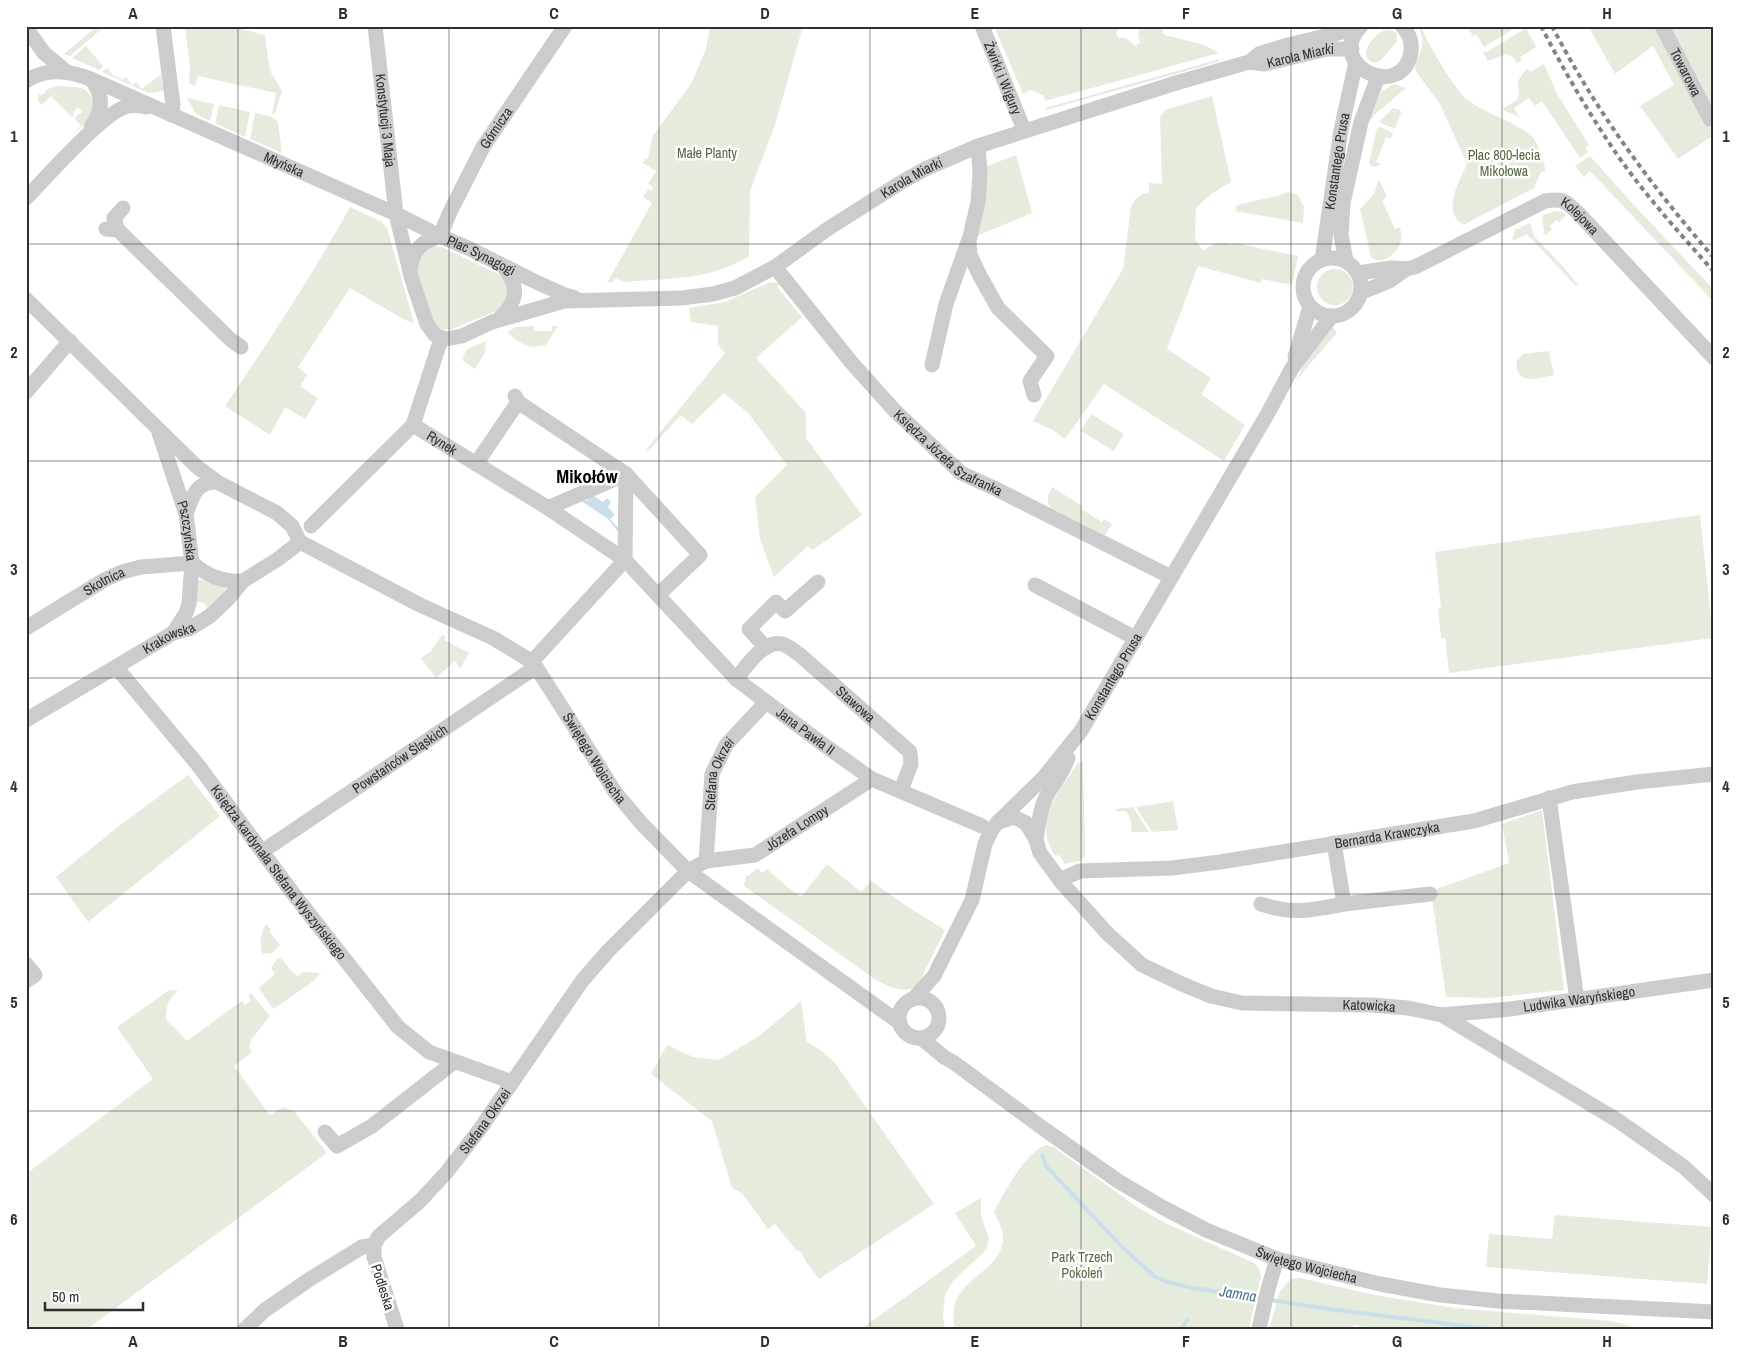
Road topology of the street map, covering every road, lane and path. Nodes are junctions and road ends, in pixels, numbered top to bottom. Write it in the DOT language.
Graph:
graph roads {
  1 [pos="163,26"];
  2 [pos="375,26"];
  3 [pos="565,26"];
  4 [pos="982,26"];
  5 [pos="1402,26"];
  6 [pos="1662,26"];
  7 [pos="1360,27"];
  8 [pos="30,34"];
  9 [pos="1354,56"];
  10 [pos="1249,62"];
  11 [pos="67,72"];
  12 [pos="1378,77"];
  13 [pos="28,79"];
  14 [pos="91,80"];
  15 [pos="166,112"];
  16 [pos="1712,121"];
  17 [pos="1024,130"];
  18 [pos="82,141"];
  19 [pos="978,146"];
  20 [pos="26,198"];
  21 [pos="396,214"];
  22 [pos="118,221"];
  23 [pos="440,236"];
  24 [pos="969,241"];
  25 [pos="1322,260"];
  26 [pos="1346,261"];
  27 [pos="503,266"];
  28 [pos="775,267"];
  29 [pos="1406,269"];
  30 [pos="410,271"];
  31 [pos="1358,273"];
  32 [pos="1362,292"];
  33 [pos="26,298"];
  34 [pos="586,300"];
  35 [pos="1310,307"];
  36 [pos="1331,317"];
  37 [pos="499,319"];
  38 [pos="441,339"];
  39 [pos="70,340"];
  40 [pos="240,347"];
  41 [pos="1714,358"];
  42 [pos="932,365"];
  43 [pos="1292,368"];
  44 [pos="26,392"];
  45 [pos="1034,395"];
  46 [pos="413,425"];
  47 [pos="158,428"];
  48 [pos="473,462"];
  49 [pos="626,474"];
  50 [pos="218,482"];
  51 [pos="548,508"];
  52 [pos="186,514"];
  53 [pos="311,526"];
  54 [pos="300,542"];
  55 [pos="624,560"];
  56 [pos="192,563"];
  57 [pos="1170,577"];
  58 [pos="243,581"];
  59 [pos="818,582"];
  60 [pos="1035,585"];
  61 [pos="658,595"];
  62 [pos="26,628"];
  63 [pos="173,633"];
  64 [pos="1136,638"];
  65 [pos="766,648"];
  66 [pos="536,662"];
  67 [pos="116,667"];
  68 [pos="736,679"];
  69 [pos="766,702"];
  70 [pos="26,720"];
  71 [pos="1073,742"];
  72 [pos="1714,774"];
  73 [pos="872,779"];
  74 [pos="901,790"];
  75 [pos="1549,798"];
  76 [pos="998,822"];
  77 [pos="982,826"];
  78 [pos="1036,840"];
  79 [pos="1334,843"];
  80 [pos="263,851"];
  81 [pos="706,861"];
  82 [pos="688,871"];
  83 [pos="1062,883"];
  84 [pos="1430,894"];
  85 [pos="1261,904"];
  86 [pos="1344,904"];
  87 [pos="26,964"];
  88 [pos="934,977"];
  89 [pos="1714,980"];
  90 [pos="26,981"];
  91 [pos="1576,1000"];
  92 [pos="911,1001"];
  93 [pos="931,1002"];
  94 [pos="874,1004"];
  95 [pos="1496,1010"];
  96 [pos="1477,1012"];
  97 [pos="1442,1015"];
  98 [pos="900,1023"];
  99 [pos="937,1027"];
  100 [pos="1472,1032"];
  101 [pos="921,1038"];
  102 [pos="1488,1041"];
  103 [pos="454,1062"];
  104 [pos="953,1062"];
  105 [pos="512,1082"];
  106 [pos="325,1132"];
  107 [pos="1714,1195"];
  108 [pos="374,1245"];
  109 [pos="1277,1259"];
  110 [pos="1714,1312"];
  111 [pos="245,1329"];
  112 [pos="397,1329"];
  113 [pos="1260,1329"];
  1 -- 15 [label="street"];
  2 -- 21 [label="street, Konstytucji 3 Maja"];
  3 -- 23 [label="street, Górnicza"];
  4 -- 17 [label="street, Żwirki i Wigury"];
  5 -- 12 [label="street"];
  6 -- 16 [label="street, Towarowa"];
  7 -- 9 [label="street, Konstantego Prusa"];
  7 -- 10 [label="street, Karola Miarki"];
  8 -- 11 [label="street, Młyńska"];
  8 -- 13 [label="street, Młyńska"];
  9 -- 10 [label="street, Karola Miarki"];
  9 -- 12 [label="street"];
  9 -- 25 [label="street, Konstantego Prusa"];
  10 -- 17 [label="street, Karola Miarki"];
  11 -- 13 [label="street, Młyńska"];
  11 -- 14 [label="street, Młyńska"];
  12 -- 26 [label="street, Konstantego Prusa"];
  14 -- 15 [label="street, Młyńska"];
  14 -- 18 [label="street"];
  15 -- 18 [label="street"];
  15 -- 21 [label="street, Młyńska"];
  17 -- 19 [label="street, Karola Miarki"];
  18 -- 20 [label="street"];
  19 -- 24 [label="street"];
  19 -- 28 [label="street, Karola Miarki"];
  21 -- 23 [label="street, Plac Synagogi"];
  21 -- 30 [label="street"];
  22 -- 40 [label="street"];
  23 -- 27 [label="street, Plac Synagogi"];
  23 -- 30 [label="street, Plac Synagogi"];
  24 -- 42 [label="street"];
  24 -- 45 [label="street"];
  25 -- 26 [label="street"];
  25 -- 35 [label="street"];
  26 -- 31 [label="street"];
  27 -- 34 [label="street, Karola Miarki"];
  27 -- 37 [label="street, Plac Synagogi"];
  28 -- 34 [label="street, Karola Miarki"];
  28 -- 57 [label="street, Księdza Józefa Szafranka"];
  29 -- 31 [label="street, Kolejowa"];
  29 -- 32 [label="street, Kolejowa"];
  29 -- 41 [label="street, Kolejowa"];
  30 -- 38 [label="street"];
  31 -- 32 [label="street"];
  32 -- 36 [label="street"];
  33 -- 39 [label="street, Pszczyńska"];
  34 -- 37 [label="street, Karola Miarki"];
  35 -- 36 [label="street"];
  35 -- 43 [label="street, Konstantego Prusa"];
  36 -- 43 [label="street, Konstantego Prusa"];
  37 -- 38 [label="street"];
  38 -- 46 [label="street"];
  39 -- 44 [label="street"];
  39 -- 47 [label="street, Pszczyńska"];
  43 -- 57 [label="street, Konstantego Prusa"];
  46 -- 48 [label="street, Rynek"];
  46 -- 53 [label="street"];
  47 -- 50 [label="street, Pszczyńska"];
  47 -- 52 [label="street, Pszczyńska"];
  48 -- 49 [label="street"];
  48 -- 51 [label="street, Rynek"];
  49 -- 51 [label="street"];
  49 -- 55 [label="street"];
  49 -- 61 [label="street"];
  50 -- 52 [label="street"];
  50 -- 54 [label="street, Pszczyńska"];
  51 -- 55 [label="street, Jana Pawła II"];
  52 -- 56 [label="street, Pszczyńska"];
  54 -- 58 [label="street, Krakowska"];
  54 -- 66 [label="street, Świętego Wojciecha"];
  55 -- 61 [label="street, Jana Pawła II"];
  55 -- 66 [label="street, Powstańców Śląskich"];
  56 -- 58 [label="street"];
  56 -- 62 [label="street, Skotnica"];
  56 -- 63 [label="street, Pszczyńska"];
  57 -- 64 [label="street, Konstantego Prusa"];
  58 -- 63 [label="street, Krakowska"];
  59 -- 65 [label="street"];
  60 -- 64 [label="street"];
  61 -- 68 [label="street, Jana Pawła II"];
  63 -- 67 [label="street, Krakowska"];
  64 -- 71 [label="street, Konstantego Prusa"];
  65 -- 68 [label="street"];
  65 -- 74 [label="street, Stawowa"];
  66 -- 80 [label="street, Powstańców Śląskich"];
  66 -- 82 [label="street, Świętego Wojciecha"];
  67 -- 70 [label="street, Krakowska"];
  67 -- 80 [label="street, Księdza kardynała Stefana Wyszyńskiego"];
  68 -- 69 [label="street, Jana Pawła II"];
  69 -- 73 [label="street, Jana Pawła II"];
  69 -- 81 [label="street, Stefana Okrzei"];
  71 -- 76 [label="street, Konstantego Prusa"];
  71 -- 78 [label="street"];
  72 -- 75 [label="street, Bernarda Krawczyka"];
  73 -- 74 [label="street, Jana Pawła II"];
  73 -- 81 [label="street, Józefa Lompy"];
  74 -- 77 [label="street, Jana Pawła II"];
  75 -- 79 [label="street, Bernarda Krawczyka"];
  75 -- 91 [label="street"];
  76 -- 78 [label="street, Katowicka"];
  76 -- 88 [label="street, Konstantego Prusa"];
  78 -- 83 [label="street, Katowicka"];
  79 -- 83 [label="street, Bernarda Krawczyka"];
  79 -- 86 [label="street"];
  80 -- 103 [label="street, Księdza kardynała Stefana Wyszyńskiego"];
  81 -- 82 [label="street, Józefa Lompy"];
  82 -- 94 [label="street, Świętego Wojciecha"];
  82 -- 105 [label="street, Stefana Okrzei"];
  83 -- 97 [label="street, Katowicka"];
  84 -- 86 [label="street"];
  85 -- 86 [label="street"];
  87 -- 90 [label="street"];
  88 -- 92 [label="street, Konstantego Prusa"];
  88 -- 93 [label="street, Konstantego Prusa"];
  89 -- 91 [label="street, Ludwika Waryńskiego"];
  91 -- 95 [label="street, Ludwika Waryńskiego"];
  92 -- 93 [label="street"];
  92 -- 94 [label="street"];
  92 -- 98 [label="street"];
  93 -- 99 [label="street"];
  94 -- 98 [label="street, Świętego Wojciecha"];
  95 -- 96 [label="street, Ludwika Waryńskiego"];
  95 -- 102 [label="street"];
  96 -- 97 [label="street, Ludwika Waryńskiego"];
  96 -- 100 [label="street"];
  97 -- 100 [label="street, Katowicka"];
  98 -- 101 [label="street"];
  99 -- 101 [label="street"];
  99 -- 104 [label="street, Świętego Wojciecha"];
  100 -- 102 [label="street, Katowicka"];
  101 -- 104 [label="street, Świętego Wojciecha"];
  102 -- 107 [label="street, Katowicka"];
  103 -- 105 [label="street, Księdza kardynała Stefana Wyszyńskiego"];
  103 -- 106 [label="street"];
  104 -- 109 [label="street, Świętego Wojciecha"];
  105 -- 108 [label="street, Stefana Okrzei"];
  108 -- 111 [label="street, Stefana Okrzei"];
  108 -- 112 [label="street, Podleska"];
  109 -- 110 [label="street, Świętego Wojciecha"];
  109 -- 113 [label="street"];
}
